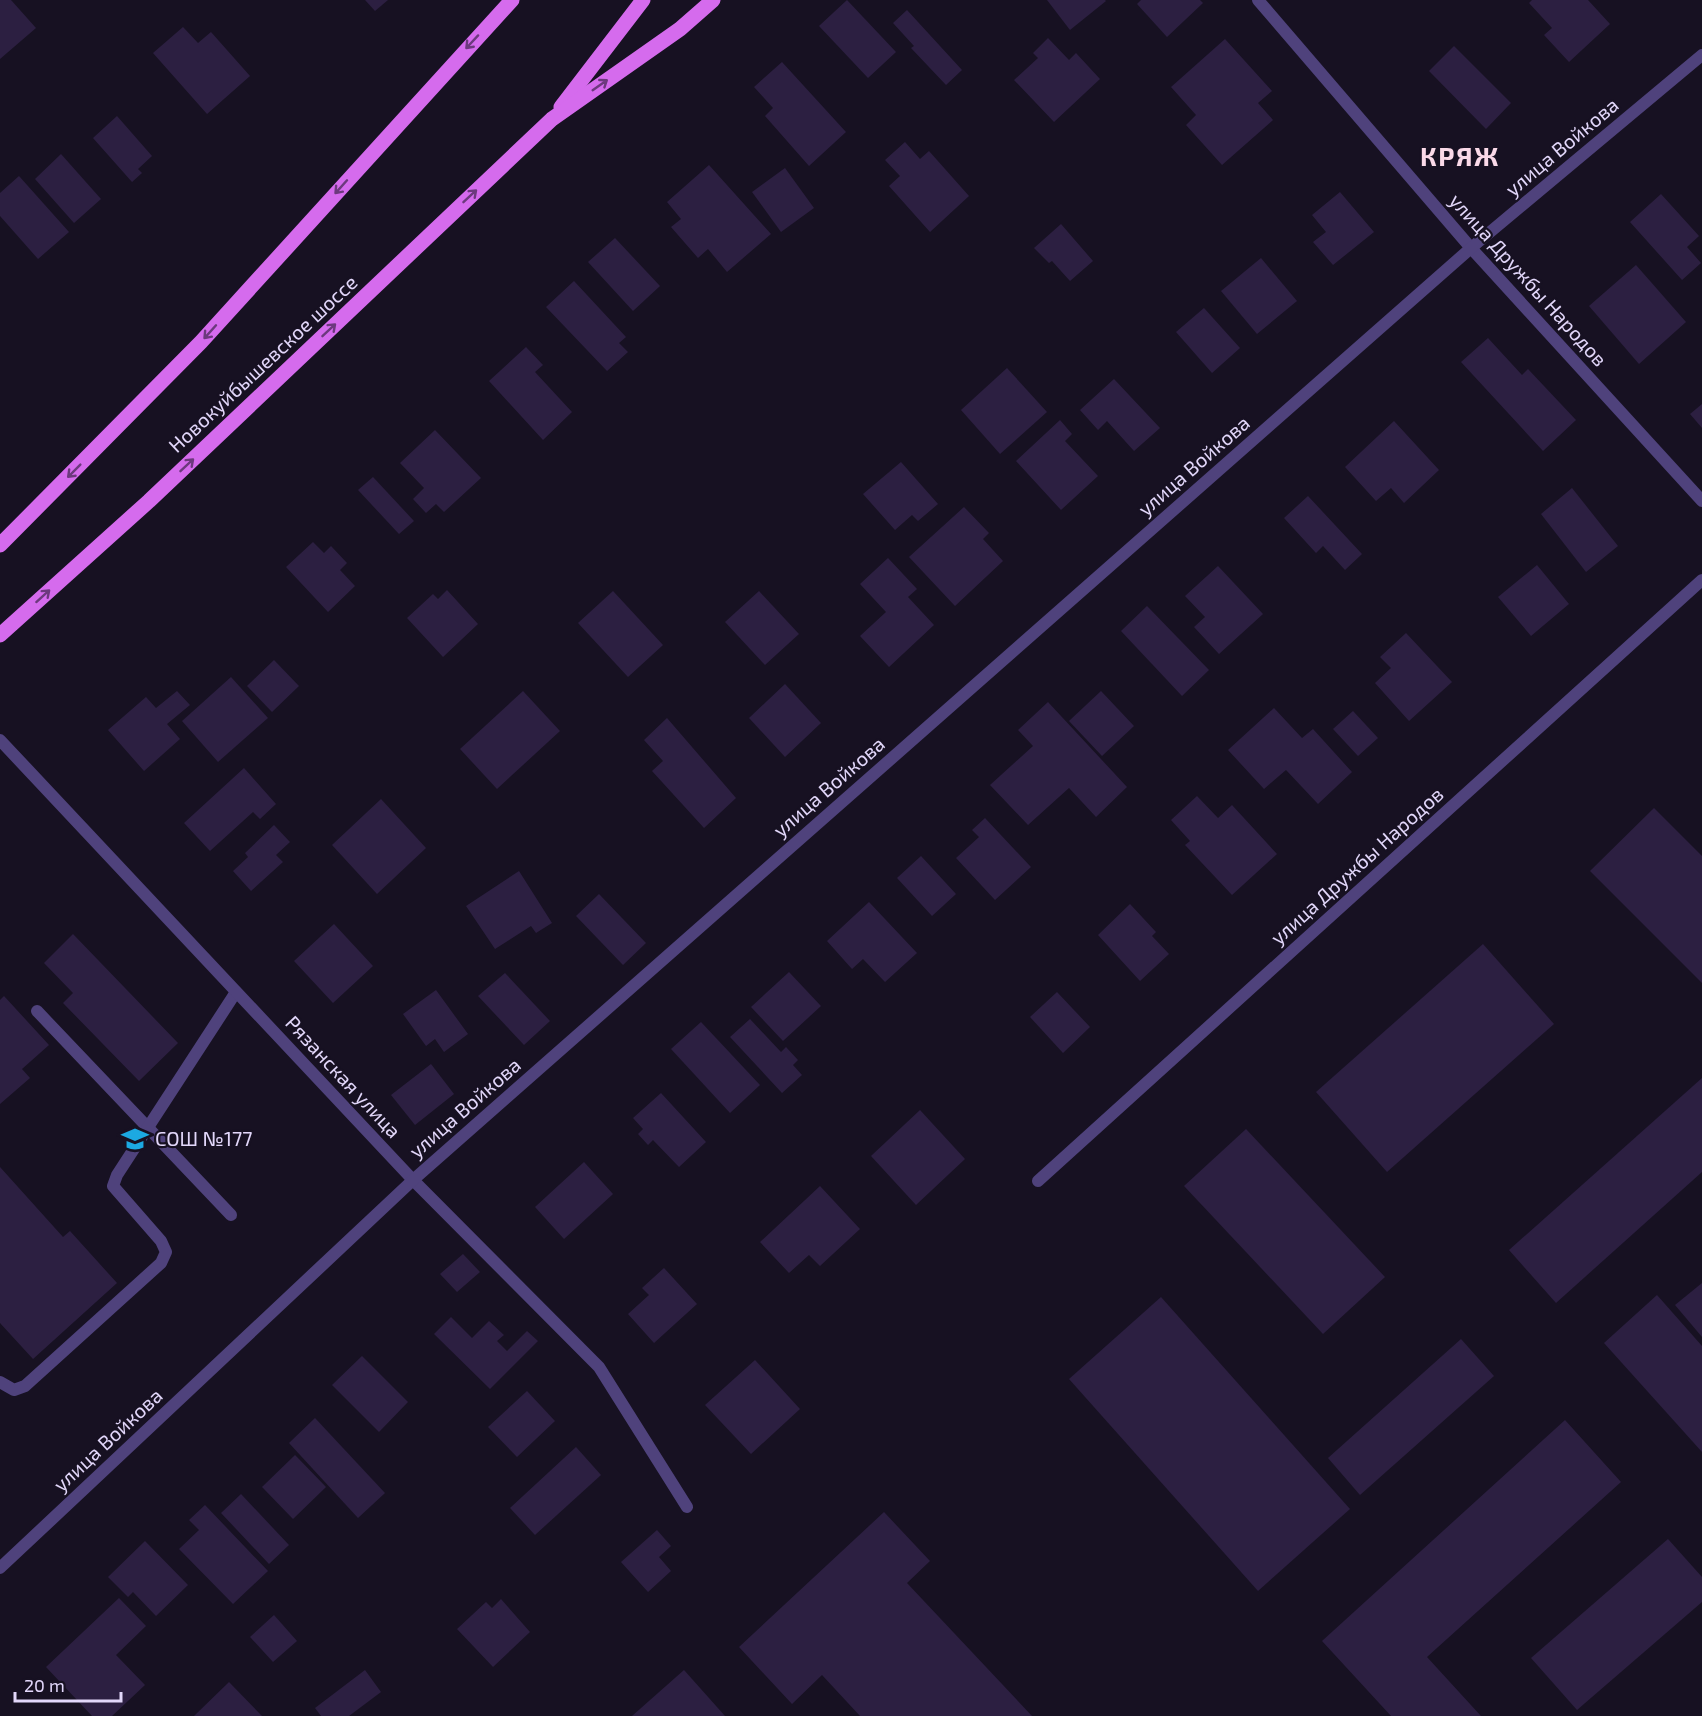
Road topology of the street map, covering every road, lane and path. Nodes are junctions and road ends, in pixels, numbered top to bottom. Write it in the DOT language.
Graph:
graph roads {
  1 [pos="512,0"];
  2 [pos="643,0"];
  3 [pos="713,0"];
  4 [pos="1258,0"];
  5 [pos="1702,55"];
  6 [pos="552,119"];
  7 [pos="1471,248"];
  8 [pos="1702,501"];
  9 [pos="0,545"];
  10 [pos="1702,580"];
  11 [pos="0,635"];
  12 [pos="0,740"];
  13 [pos="236,992"];
  14 [pos="37,1011"];
  15 [pos="148,1128"];
  16 [pos="413,1180"];
  17 [pos="1038,1181"];
  18 [pos="231,1215"];
  19 [pos="0,1382"];
  20 [pos="687,1508"];
  21 [pos="0,1568"];
  1 -- 9 [label="main road, one-way"];
  2 -- 6 [label="main road, Новокуйбышевское шоссе"];
  6 -- 3 [label="main road, Новокуйбышевское шоссе, one-way"];
  4 -- 7 [label="street, улица Дружбы Народов"];
  5 -- 7 [label="street, улица Войкова"];
  11 -- 6 [label="main road, Новокуйбышевское шоссе, one-way"];
  7 -- 8 [label="street, улица Дружбы Народов"];
  7 -- 16 [label="street, улица Войкова"];
  10 -- 17 [label="street, улица Дружбы Народов"];
  12 -- 13 [label="street, Рязанская улица"];
  13 -- 15 [label="street"];
  13 -- 16 [label="street, Рязанская улица"];
  14 -- 15 [label="street"];
  15 -- 18 [label="street"];
  15 -- 19 [label="street"];
  16 -- 20 [label="street, Рязанская улица"];
  16 -- 21 [label="street, улица Войкова"];
}
